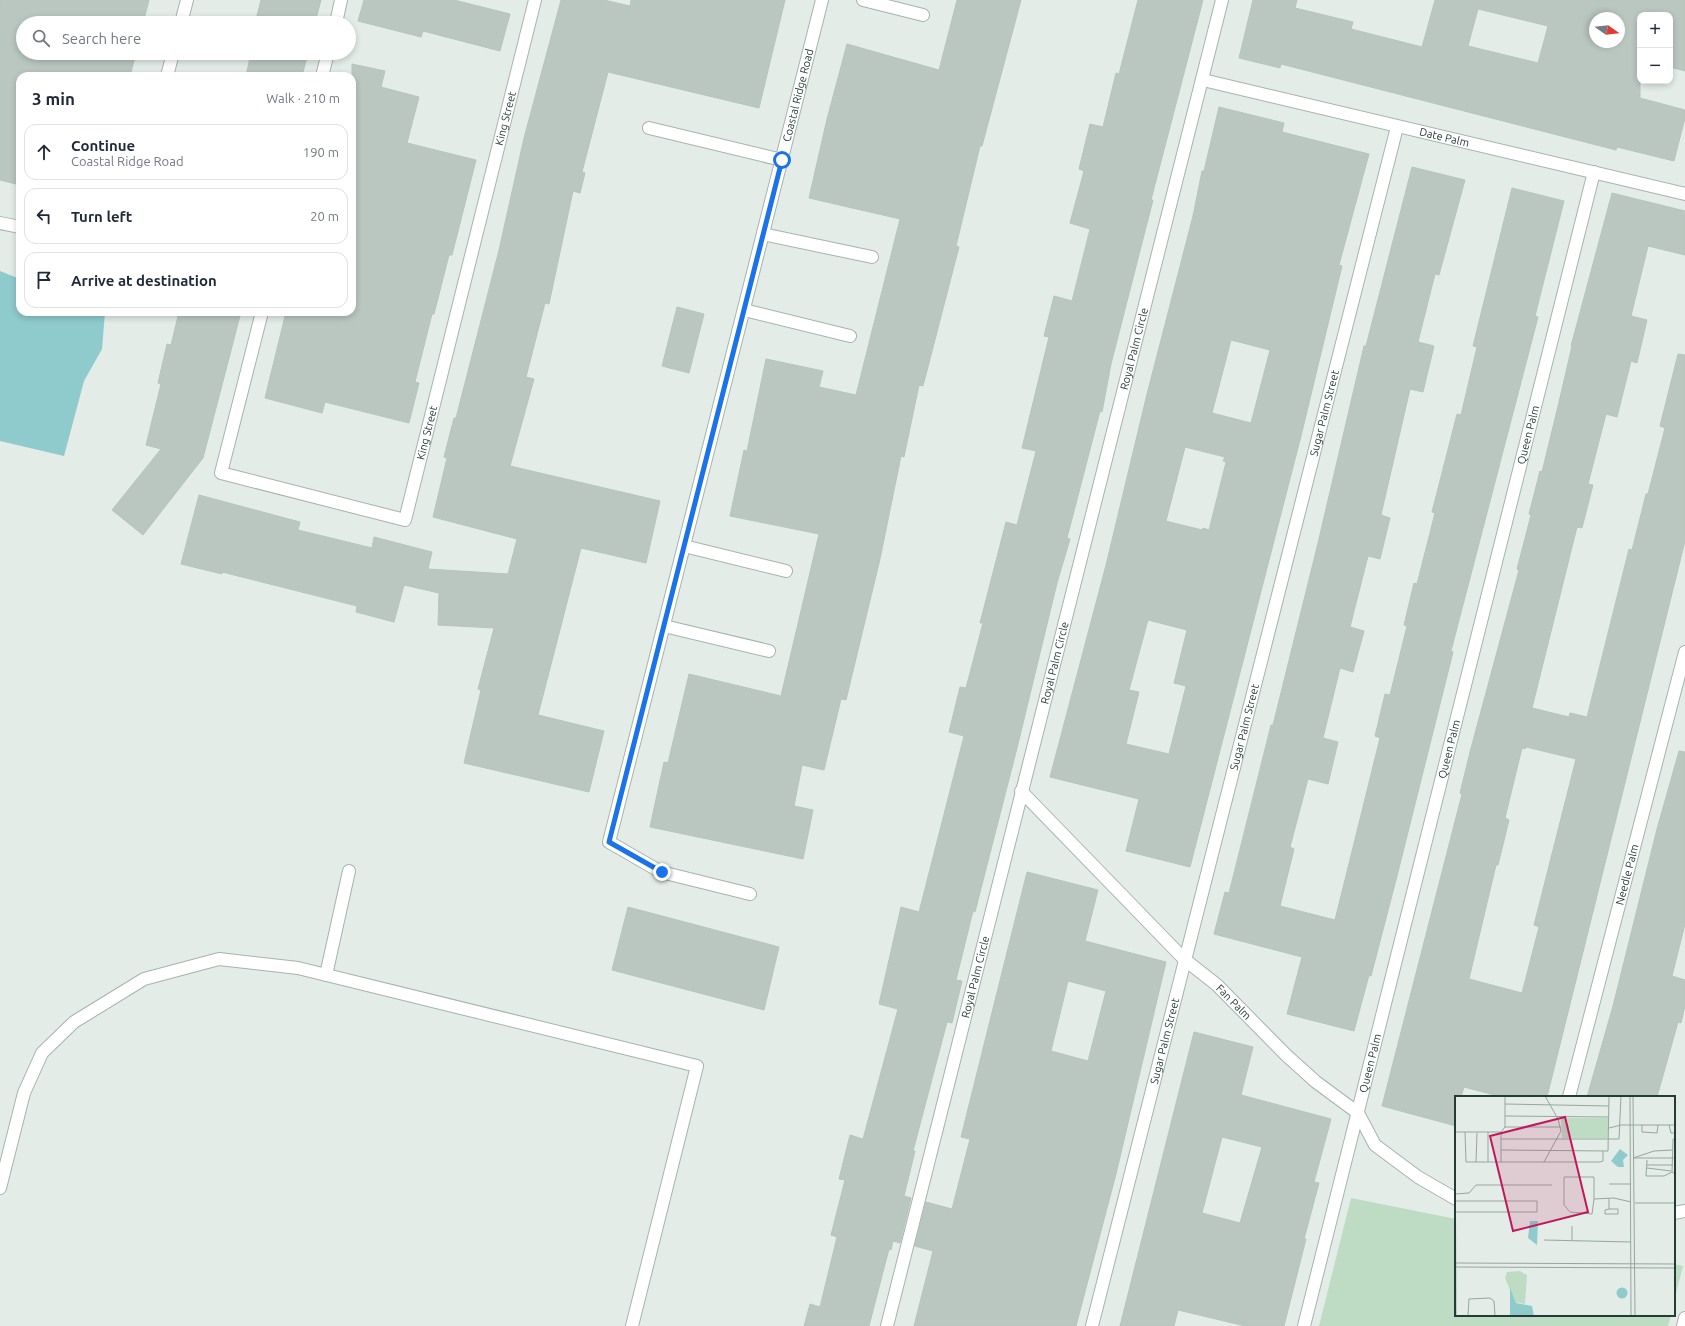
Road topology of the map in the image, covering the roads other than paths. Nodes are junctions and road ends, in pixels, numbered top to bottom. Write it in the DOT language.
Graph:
graph roads {
  1 [pos="187,0"];
  2 [pos="341,0"];
  3 [pos="535,0"];
  4 [pos="822,0"];
  5 [pos="863,0"];
  6 [pos="1222,0"];
  7 [pos="923,15"];
  8 [pos="183,16"];
  9 [pos="338,16"];
  10 [pos="171,60"];
  11 [pos="326,60"];
  12 [pos="168,72"];
  13 [pos="323,72"];
  14 [pos="1203,80"];
  15 [pos="1397,127"];
  16 [pos="649,128"];
  17 [pos="782,160"];
  18 [pos="1594,172"];
  19 [pos="1685,194"];
  20 [pos="0,223"];
  21 [pos="16,226"];
  22 [pos="763,234"];
  23 [pos="872,257"];
  24 [pos="744,310"];
  25 [pos="261,316"];
  26 [pos="850,336"];
  27 [pos="684,546"];
  28 [pos="786,571"];
  29 [pos="664,626"];
  30 [pos="769,651"];
  31 [pos="1685,652"];
  32 [pos="1021,791"];
  33 [pos="349,871"];
  34 [pos="750,894"];
  35 [pos="1184,959"];
  36 [pos="326,975"];
  37 [pos="1569,1096"];
  38 [pos="1358,1113"];
  39 [pos="0,1188"];
  40 [pos="1455,1198"];
  41 [pos="1685,1211"];
  42 [pos="1675,1213"];
  43 [pos="1685,1318"];
  44 [pos="632,1326"];
  45 [pos="886,1326"];
  46 [pos="1092,1326"];
  47 [pos="1304,1326"];
  48 [pos="1683,1326"];
  1 -- 8 [label="street"];
  2 -- 9 [label="street"];
  3 -- 25 [label="street, King Street"];
  4 -- 17 [label="street, Coastal Ridge Road"];
  5 -- 7 [label="street"];
  6 -- 14 [label="street, Royal Palm Circle"];
  10 -- 12 [label="street"];
  11 -- 13 [label="street"];
  14 -- 15 [label="street, Date Palm"];
  14 -- 32 [label="street, Royal Palm Circle"];
  15 -- 18 [label="street, Date Palm"];
  15 -- 35 [label="street, Sugar Palm Street"];
  16 -- 17 [label="street"];
  17 -- 22 [label="street, Coastal Ridge Road"];
  18 -- 19 [label="street, Date Palm"];
  18 -- 38 [label="street, Queen Palm"];
  20 -- 21 [label="street"];
  22 -- 23 [label="street"];
  22 -- 24 [label="street, Coastal Ridge Road"];
  24 -- 26 [label="street"];
  24 -- 27 [label="street, Coastal Ridge Road"];
  27 -- 28 [label="street"];
  27 -- 29 [label="street, Coastal Ridge Road"];
  29 -- 30 [label="street"];
  29 -- 34 [label="street, Coastal Ridge Road"];
  31 -- 37 [label="street, Needle Palm"];
  32 -- 35 [label="street, Fan Palm"];
  32 -- 45 [label="street, Royal Palm Circle"];
  33 -- 36 [label="street"];
  35 -- 38 [label="street, Fan Palm"];
  35 -- 46 [label="street, Sugar Palm Street"];
  36 -- 39 [label="street"];
  36 -- 44 [label="street"];
  38 -- 40 [label="street, Fan Palm"];
  38 -- 47 [label="street, Queen Palm"];
  41 -- 42 [label="street"];
  43 -- 48 [label="street"];
}
